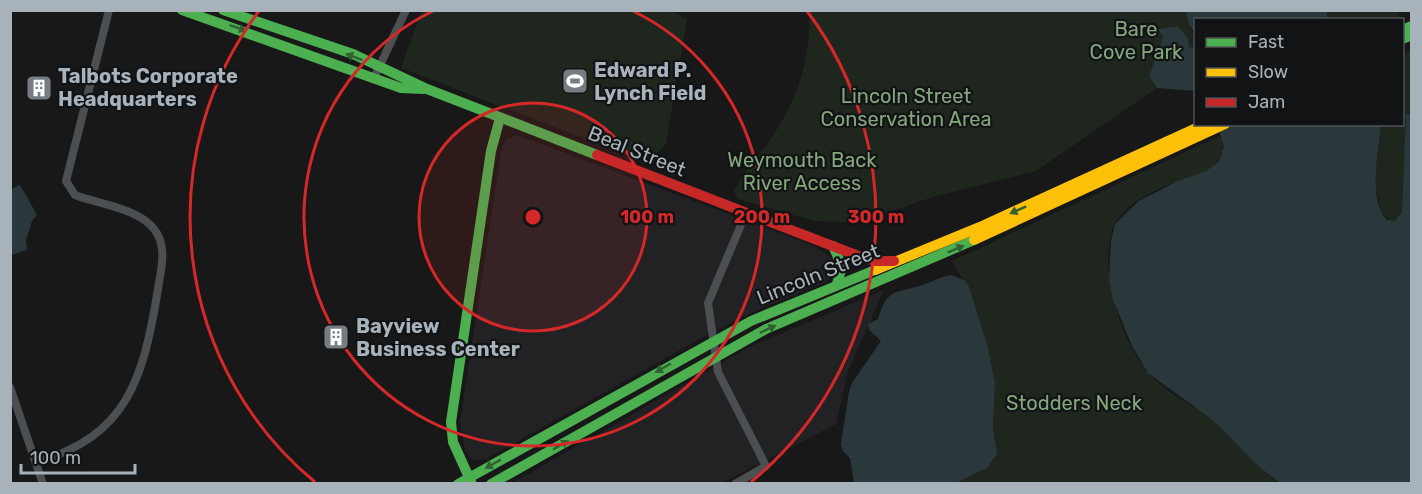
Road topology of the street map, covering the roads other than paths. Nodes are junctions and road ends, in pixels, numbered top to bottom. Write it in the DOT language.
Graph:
graph roads {
  1 [pos="109,10"];
  2 [pos="182,10"];
  3 [pos="223,10"];
  4 [pos="405,10"];
  5 [pos="195,12"];
  6 [pos="379,67"];
  7 [pos="374,78"];
  8 [pos="427,89"];
  9 [pos="500,118"];
  10 [pos="1207,128"];
  11 [pos="746,213"];
  12 [pos="833,246"];
  13 [pos="898,261"];
  14 [pos="837,284"];
  15 [pos="714,339"];
  16 [pos="716,356"];
  17 [pos="10,387"];
  18 [pos="36,462"];
  19 [pos="470,481"];
  20 [pos="43,483"];
  21 [pos="458,483"];
  22 [pos="491,483"];
  23 [pos="735,483"];
  1 -- 18 [label="street"];
  2 -- 5 [label="main road, Beal Street"];
  6 -- 3 [label="main road, Beal Street, one-way"];
  4 -- 6 [label="street"];
  5 -- 7 [label="main road, Beal Street, one-way"];
  6 -- 7 [label="street"];
  6 -- 8 [label="main road, Beal Street"];
  7 -- 8 [label="main road, Beal Street"];
  8 -- 9 [label="main road, Beal Street"];
  9 -- 11 [label="main road, Beal Street"];
  9 -- 19 [label="main road"];
  10 -- 13 [label="main road, Lincoln Street, one-way"];
  16 -- 10 [label="main road, Lincoln Street, one-way"];
  11 -- 12 [label="main road, Beal Street"];
  11 -- 15 [label="street"];
  12 -- 13 [label="main road, Beal Street"];
  12 -- 14 [label="main road"];
  13 -- 14 [label="main road, Lincoln Street"];
  14 -- 15 [label="main road, Lincoln Street"];
  15 -- 16 [label="street"];
  15 -- 19 [label="main road, Lincoln Street, one-way"];
  22 -- 16 [label="main road, Lincoln Street, one-way"];
  16 -- 23 [label="street"];
  17 -- 18 [label="street"];
  18 -- 20 [label="street"];
  19 -- 21 [label="main road, Lincoln Street"];
}
